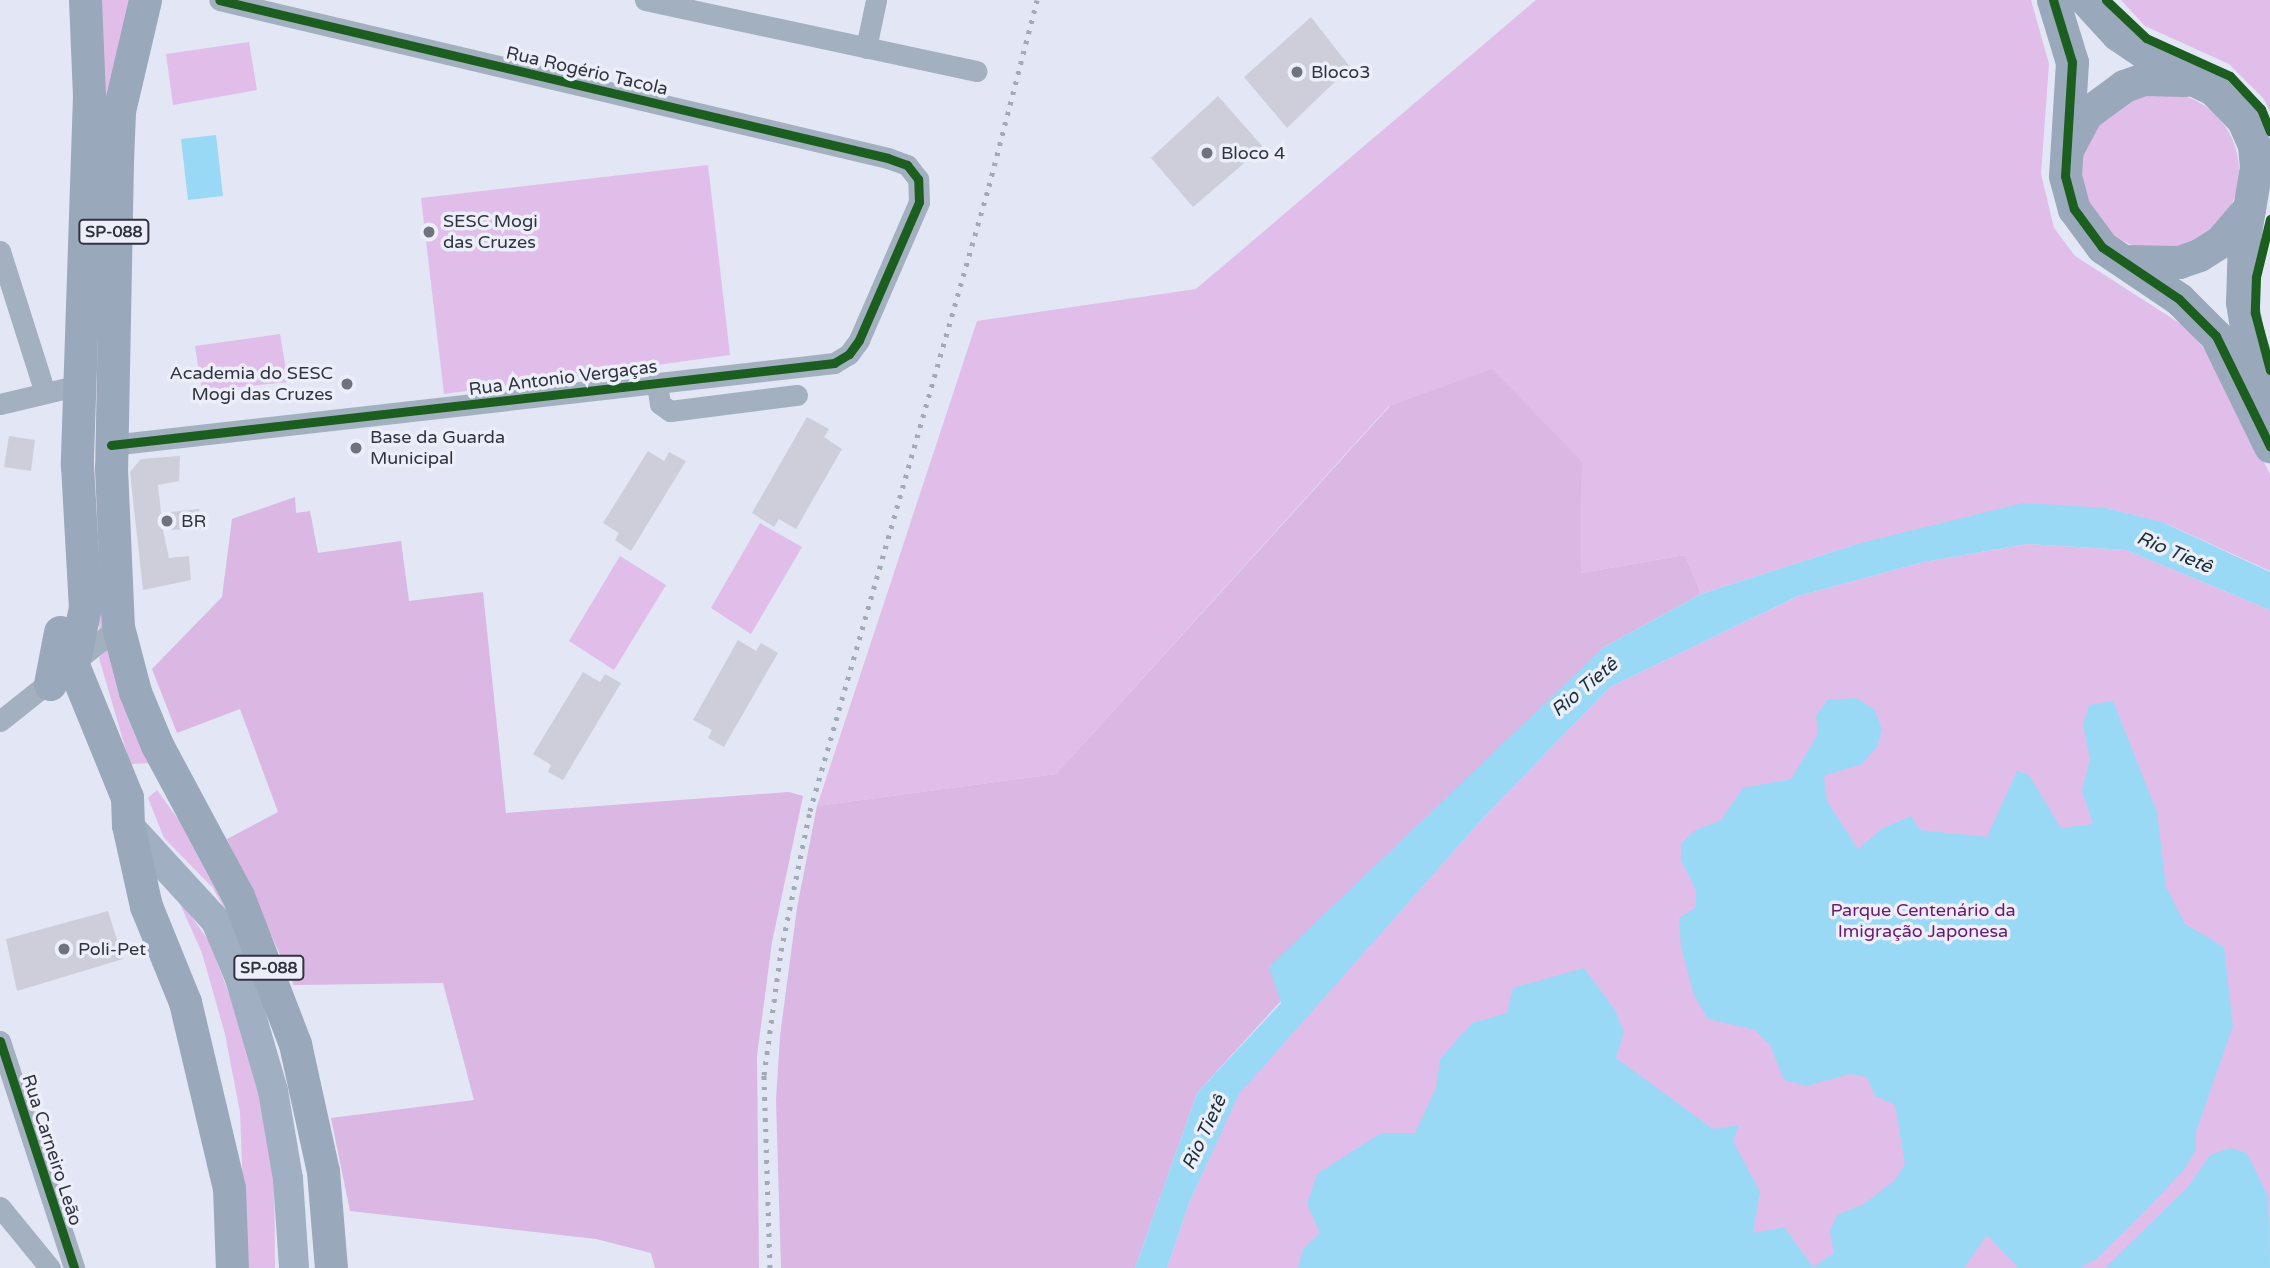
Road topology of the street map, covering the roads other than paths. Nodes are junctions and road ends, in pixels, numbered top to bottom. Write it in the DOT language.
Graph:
graph roads {
  1 [pos="85,0"];
  2 [pos="145,0"];
  3 [pos="219,0"];
  4 [pos="645,0"];
  5 [pos="876,0"];
  6 [pos="2053,0"];
  7 [pos="2086,0"];
  8 [pos="251,5"];
  9 [pos="866,48"];
  10 [pos="976,71"];
  11 [pos="2191,80"];
  12 [pos="2067,151"];
  13 [pos="919,202"];
  14 [pos="2250,206"];
  15 [pos="0,251"];
  16 [pos="2126,261"];
  17 [pos="657,383"];
  18 [pos="80,385"];
  19 [pos="45,393"];
  20 [pos="797,395"];
  21 [pos="2270,403"];
  22 [pos="0,404"];
  23 [pos="111,446"];
  24 [pos="2270,446"];
  25 [pos="118,626"];
  26 [pos="62,674"];
  27 [pos="0,721"];
  28 [pos="127,811"];
  29 [pos="220,857"];
  30 [pos="0,1042"];
  31 [pos="0,1207"];
  32 [pos="50,1268"];
  33 [pos="74,1268"];
  34 [pos="232,1268"];
  35 [pos="294,1268"];
  36 [pos="331,1268"];
  1 -- 18 [label="main road, SP-088"];
  2 -- 23 [label="main road, SP-088"];
  3 -- 8 [label="street, Rua Rogério Tacola"];
  4 -- 9 [label="street"];
  5 -- 9 [label="street"];
  6 -- 12 [label="main road"];
  7 -- 11 [label="main road"];
  8 -- 13 [label="street, Rua Rogério Tacola"];
  9 -- 10 [label="street"];
  11 -- 12 [label="main road"];
  11 -- 14 [label="main road"];
  12 -- 16 [label="main road"];
  13 -- 17 [label="street, Rua Antonio Vergaças"];
  14 -- 16 [label="main road"];
  14 -- 21 [label="main road"];
  15 -- 19 [label="street"];
  16 -- 24 [label="main road"];
  17 -- 20 [label="street"];
  17 -- 23 [label="street, Rua Antonio Vergaças"];
  18 -- 19 [label="street"];
  18 -- 26 [label="main road, SP-088"];
  19 -- 22 [label="street"];
  23 -- 25 [label="main road, SP-088"];
  25 -- 26 [label="street"];
  25 -- 29 [label="main road, SP-088"];
  26 -- 27 [label="street"];
  26 -- 28 [label="main road"];
  28 -- 29 [label="main road"];
  28 -- 34 [label="main road"];
  28 -- 35 [label="main road"];
  29 -- 36 [label="main road, SP-088"];
  30 -- 33 [label="street, Rua Carneiro Leão"];
  31 -- 32 [label="street"];
}
